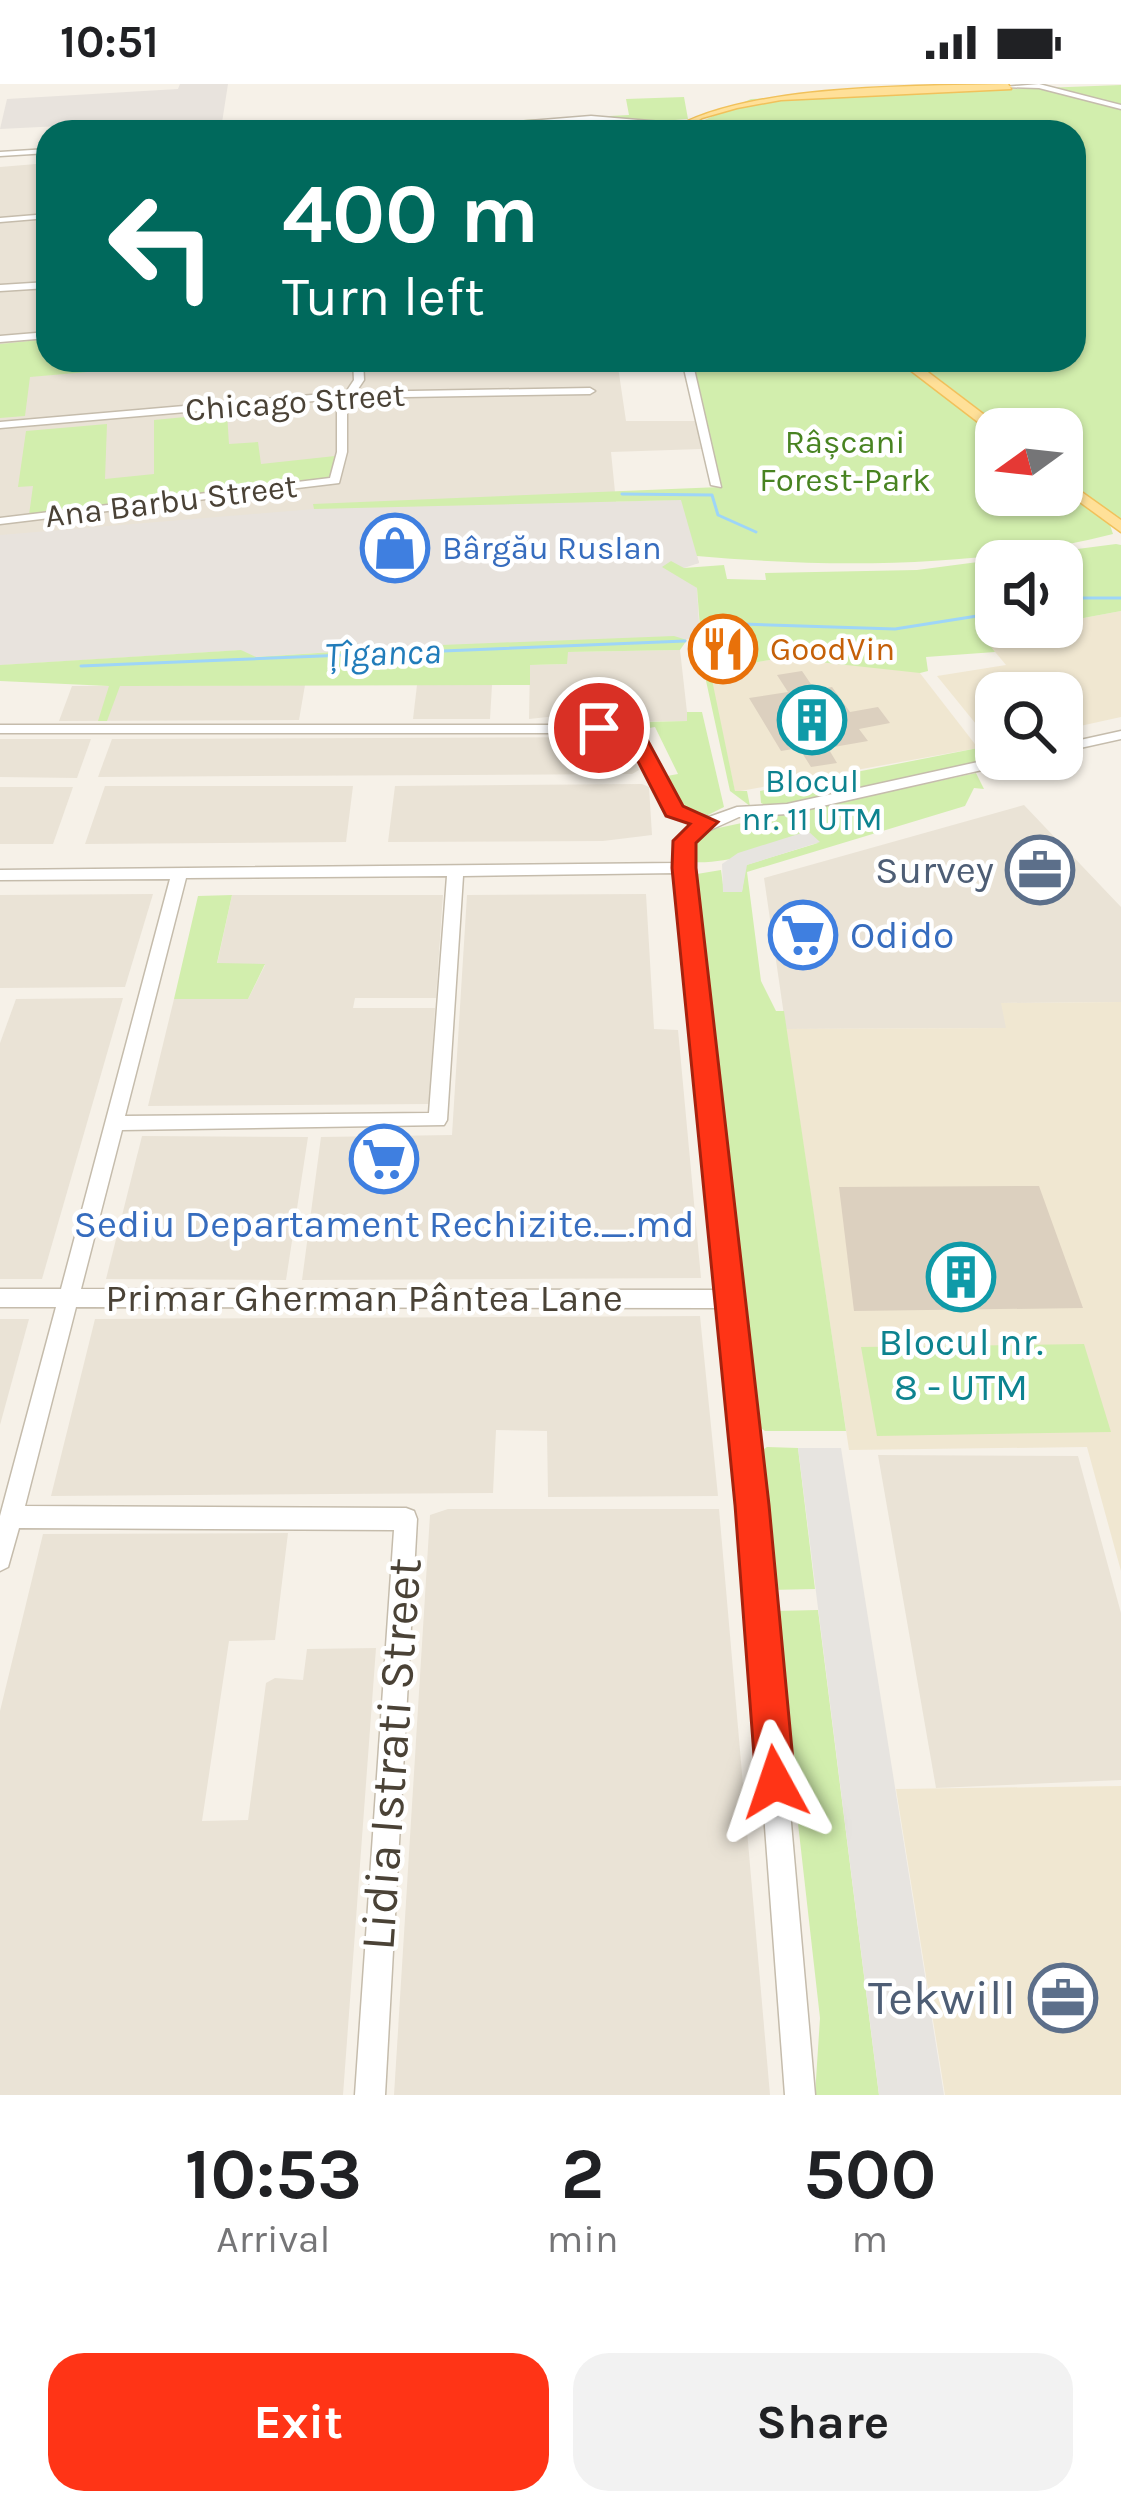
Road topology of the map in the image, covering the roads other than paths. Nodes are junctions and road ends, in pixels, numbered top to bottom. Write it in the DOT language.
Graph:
graph roads {
  1 [pos="1007,86"];
  2 [pos="1121,106"];
  3 [pos="698,120"];
  4 [pos="36,152"];
  5 [pos="0,154"];
  6 [pos="36,217"];
  7 [pos="0,220"];
  8 [pos="36,286"];
  9 [pos="0,288"];
  10 [pos="36,336"];
  11 [pos="0,339"];
  12 [pos="359,372"];
  13 [pos="690,372"];
  14 [pos="920,372"];
  15 [pos="590,391"];
  16 [pos="345,395"];
  17 [pos="975,413"];
  18 [pos="0,425"];
  19 [pos="717,484"];
  20 [pos="1083,498"];
  21 [pos="0,521"];
  22 [pos="1121,527"];
  23 [pos="0,729"];
  24 [pos="1121,735"];
  25 [pos="1083,743"];
  26 [pos="975,767"];
  27 [pos="707,822"];
  28 [pos="684,868"];
  29 [pos="180,872"];
  30 [pos="455,873"];
  31 [pos="0,874"];
  32 [pos="114,1123"];
  33 [pos="0,1298"];
  34 [pos="68,1298"];
  35 [pos="728,1299"];
  36 [pos="11,1517"];
  37 [pos="0,1559"];
  38 [pos="370,2095"];
  39 [pos="800,2095"];
  1 -- 2 [label="street"];
  1 -- 3 [label="main road"];
  4 -- 5 [label="street"];
  6 -- 7 [label="street"];
  8 -- 9 [label="street"];
  10 -- 11 [label="street"];
  12 -- 16 [label="street"];
  13 -- 19 [label="street"];
  14 -- 17 [label="main road"];
  15 -- 16 [label="street, Chicago Street"];
  16 -- 18 [label="street, Chicago Street"];
  16 -- 21 [label="street, Ana Barbu Street"];
  20 -- 22 [label="main road"];
  23 -- 27 [label="street"];
  24 -- 25 [label="street"];
  26 -- 27 [label="street"];
  27 -- 28 [label="street"];
  28 -- 30 [label="street"];
  28 -- 35 [label="street"];
  29 -- 30 [label="street"];
  29 -- 31 [label="street"];
  29 -- 32 [label="street"];
  30 -- 32 [label="street"];
  32 -- 34 [label="street"];
  33 -- 34 [label="street, Primar Gherman Pântea Lane"];
  34 -- 35 [label="street, Primar Gherman Pântea Lane"];
  34 -- 36 [label="street"];
  35 -- 39 [label="street"];
  36 -- 37 [label="street"];
  36 -- 38 [label="street, Lidia Istrati Street"];
}
